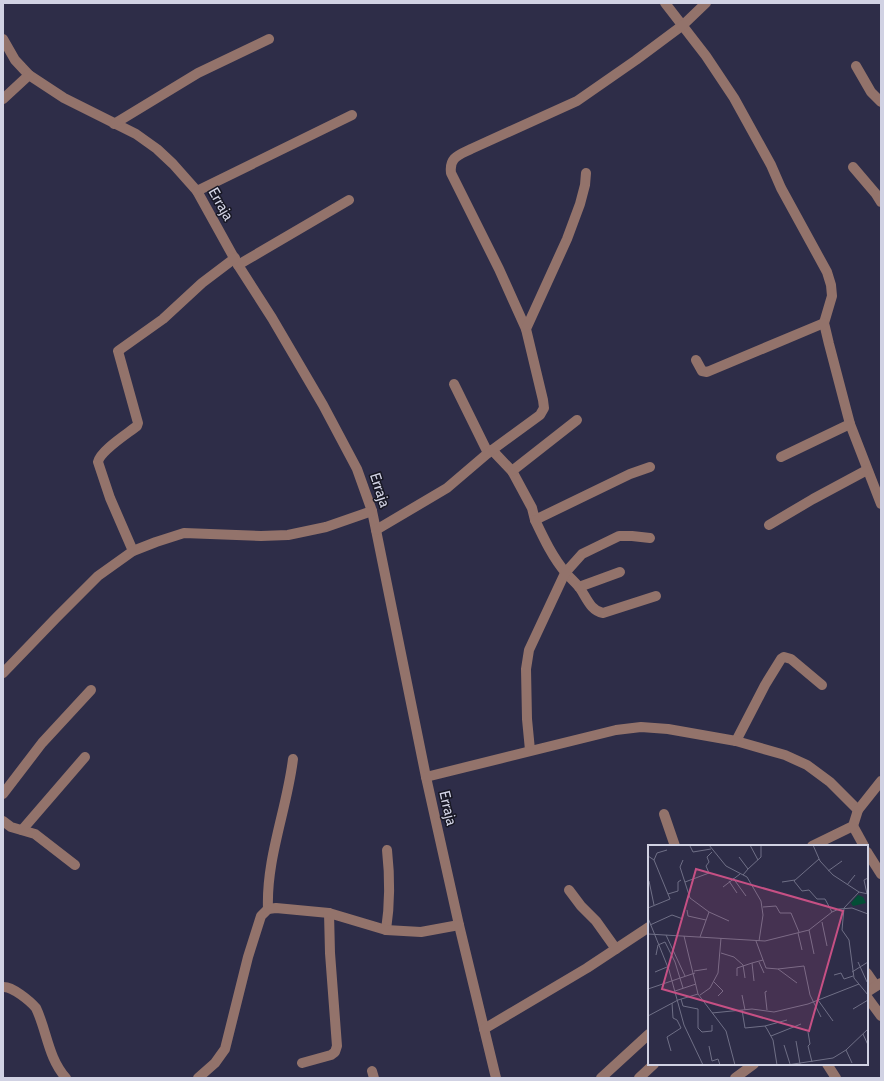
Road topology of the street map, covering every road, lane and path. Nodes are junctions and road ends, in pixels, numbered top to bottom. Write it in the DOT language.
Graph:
graph roads {
  1 [pos="665,3"];
  2 [pos="706,3"];
  3 [pos="683,25"];
  4 [pos="3,39"];
  5 [pos="269,39"];
  6 [pos="856,66"];
  7 [pos="29,75"];
  8 [pos="3,99"];
  9 [pos="881,102"];
  10 [pos="352,115"];
  11 [pos="114,124"];
  12 [pos="853,167"];
  13 [pos="586,173"];
  14 [pos="196,191"];
  15 [pos="350,200"];
  16 [pos="881,202"];
  17 [pos="237,261"];
  18 [pos="824,323"];
  19 [pos="526,330"];
  20 [pos="696,360"];
  21 [pos="454,384"];
  22 [pos="577,420"];
  23 [pos="850,424"];
  24 [pos="490,452"];
  25 [pos="781,457"];
  26 [pos="650,468"];
  27 [pos="867,470"];
  28 [pos="512,471"];
  29 [pos="880,498"];
  30 [pos="372,512"];
  31 [pos="535,520"];
  32 [pos="769,525"];
  33 [pos="376,530"];
  34 [pos="650,538"];
  35 [pos="133,552"];
  36 [pos="620,572"];
  37 [pos="565,573"];
  38 [pos="579,587"];
  39 [pos="656,596"];
  40 [pos="3,673"];
  41 [pos="822,685"];
  42 [pos="91,690"];
  43 [pos="736,741"];
  44 [pos="530,750"];
  45 [pos="85,757"];
  46 [pos="293,758"];
  47 [pos="426,776"];
  48 [pos="881,781"];
  49 [pos="3,794"];
  50 [pos="858,810"];
  51 [pos="664,814"];
  52 [pos="3,820"];
  53 [pos="852,826"];
  54 [pos="22,830"];
  55 [pos="675,845"];
  56 [pos="814,845"];
  57 [pos="863,845"];
  58 [pos="387,850"];
  59 [pos="868,854"];
  60 [pos="75,865"];
  61 [pos="881,874"];
  62 [pos="569,890"];
  63 [pos="268,909"];
  64 [pos="329,913"];
  65 [pos="459,925"];
  66 [pos="648,929"];
  67 [pos="386,930"];
  68 [pos="616,949"];
  69 [pos="868,974"];
  70 [pos="879,985"];
  71 [pos="3,987"];
  72 [pos="868,991"];
  73 [pos="868,998"];
  74 [pos="881,1016"];
  75 [pos="484,1029"];
  76 [pos="648,1035"];
  77 [pos="302,1063"];
  78 [pos="653,1065"];
  79 [pos="753,1065"];
  80 [pos="828,1065"];
  81 [pos="66,1078"];
  82 [pos="198,1078"];
  83 [pos="496,1078"];
  84 [pos="601,1078"];
  85 [pos="639,1078"];
  86 [pos="736,1078"];
  87 [pos="836,1078"];
  1 -- 3 [label="street"];
  2 -- 3 [label="street"];
  3 -- 18 [label="street"];
  3 -- 19 [label="street"];
  4 -- 7 [label="street, Erraja"];
  5 -- 11 [label="street"];
  6 -- 9 [label="street"];
  7 -- 8 [label="street"];
  7 -- 11 [label="street, Erraja"];
  10 -- 14 [label="street"];
  11 -- 14 [label="street, Erraja"];
  12 -- 16 [label="street"];
  13 -- 19 [label="street"];
  14 -- 17 [label="street, Erraja"];
  15 -- 17 [label="street"];
  17 -- 30 [label="street, Erraja"];
  17 -- 35 [label="street"];
  18 -- 20 [label="street"];
  18 -- 23 [label="street"];
  19 -- 24 [label="street"];
  21 -- 24 [label="street"];
  22 -- 28 [label="street"];
  23 -- 25 [label="street"];
  23 -- 27 [label="street"];
  24 -- 28 [label="street"];
  24 -- 33 [label="street"];
  26 -- 31 [label="street"];
  27 -- 29 [label="street"];
  27 -- 32 [label="street"];
  28 -- 31 [label="street"];
  30 -- 33 [label="street, Erraja"];
  30 -- 35 [label="street"];
  31 -- 37 [label="street"];
  33 -- 47 [label="street, Erraja"];
  34 -- 37 [label="street"];
  35 -- 40 [label="street"];
  36 -- 38 [label="street"];
  37 -- 38 [label="street"];
  37 -- 44 [label="street"];
  38 -- 39 [label="street"];
  41 -- 43 [label="street"];
  42 -- 49 [label="street"];
  43 -- 44 [label="street"];
  43 -- 50 [label="street"];
  44 -- 47 [label="street"];
  45 -- 54 [label="street"];
  46 -- 63 [label="street"];
  47 -- 65 [label="street, Erraja"];
  48 -- 50 [label="street"];
  50 -- 53 [label="street"];
  51 -- 55 [label="street"];
  52 -- 54 [label="street"];
  53 -- 56 [label="street"];
  53 -- 57 [label="street"];
  54 -- 60 [label="street"];
  58 -- 67 [label="street"];
  59 -- 61 [label="street"];
  62 -- 68 [label="street"];
  63 -- 64 [label="street"];
  63 -- 82 [label="street"];
  64 -- 67 [label="street"];
  64 -- 77 [label="street"];
  65 -- 67 [label="street"];
  65 -- 75 [label="street, Erraja"];
  66 -- 68 [label="street"];
  68 -- 75 [label="street"];
  69 -- 70 [label="street"];
  70 -- 72 [label="street"];
  71 -- 81 [label="street"];
  73 -- 74 [label="street"];
  75 -- 83 [label="street, Erraja"];
  76 -- 84 [label="street"];
  78 -- 85 [label="street"];
  79 -- 86 [label="street"];
  80 -- 87 [label="street"];
}
